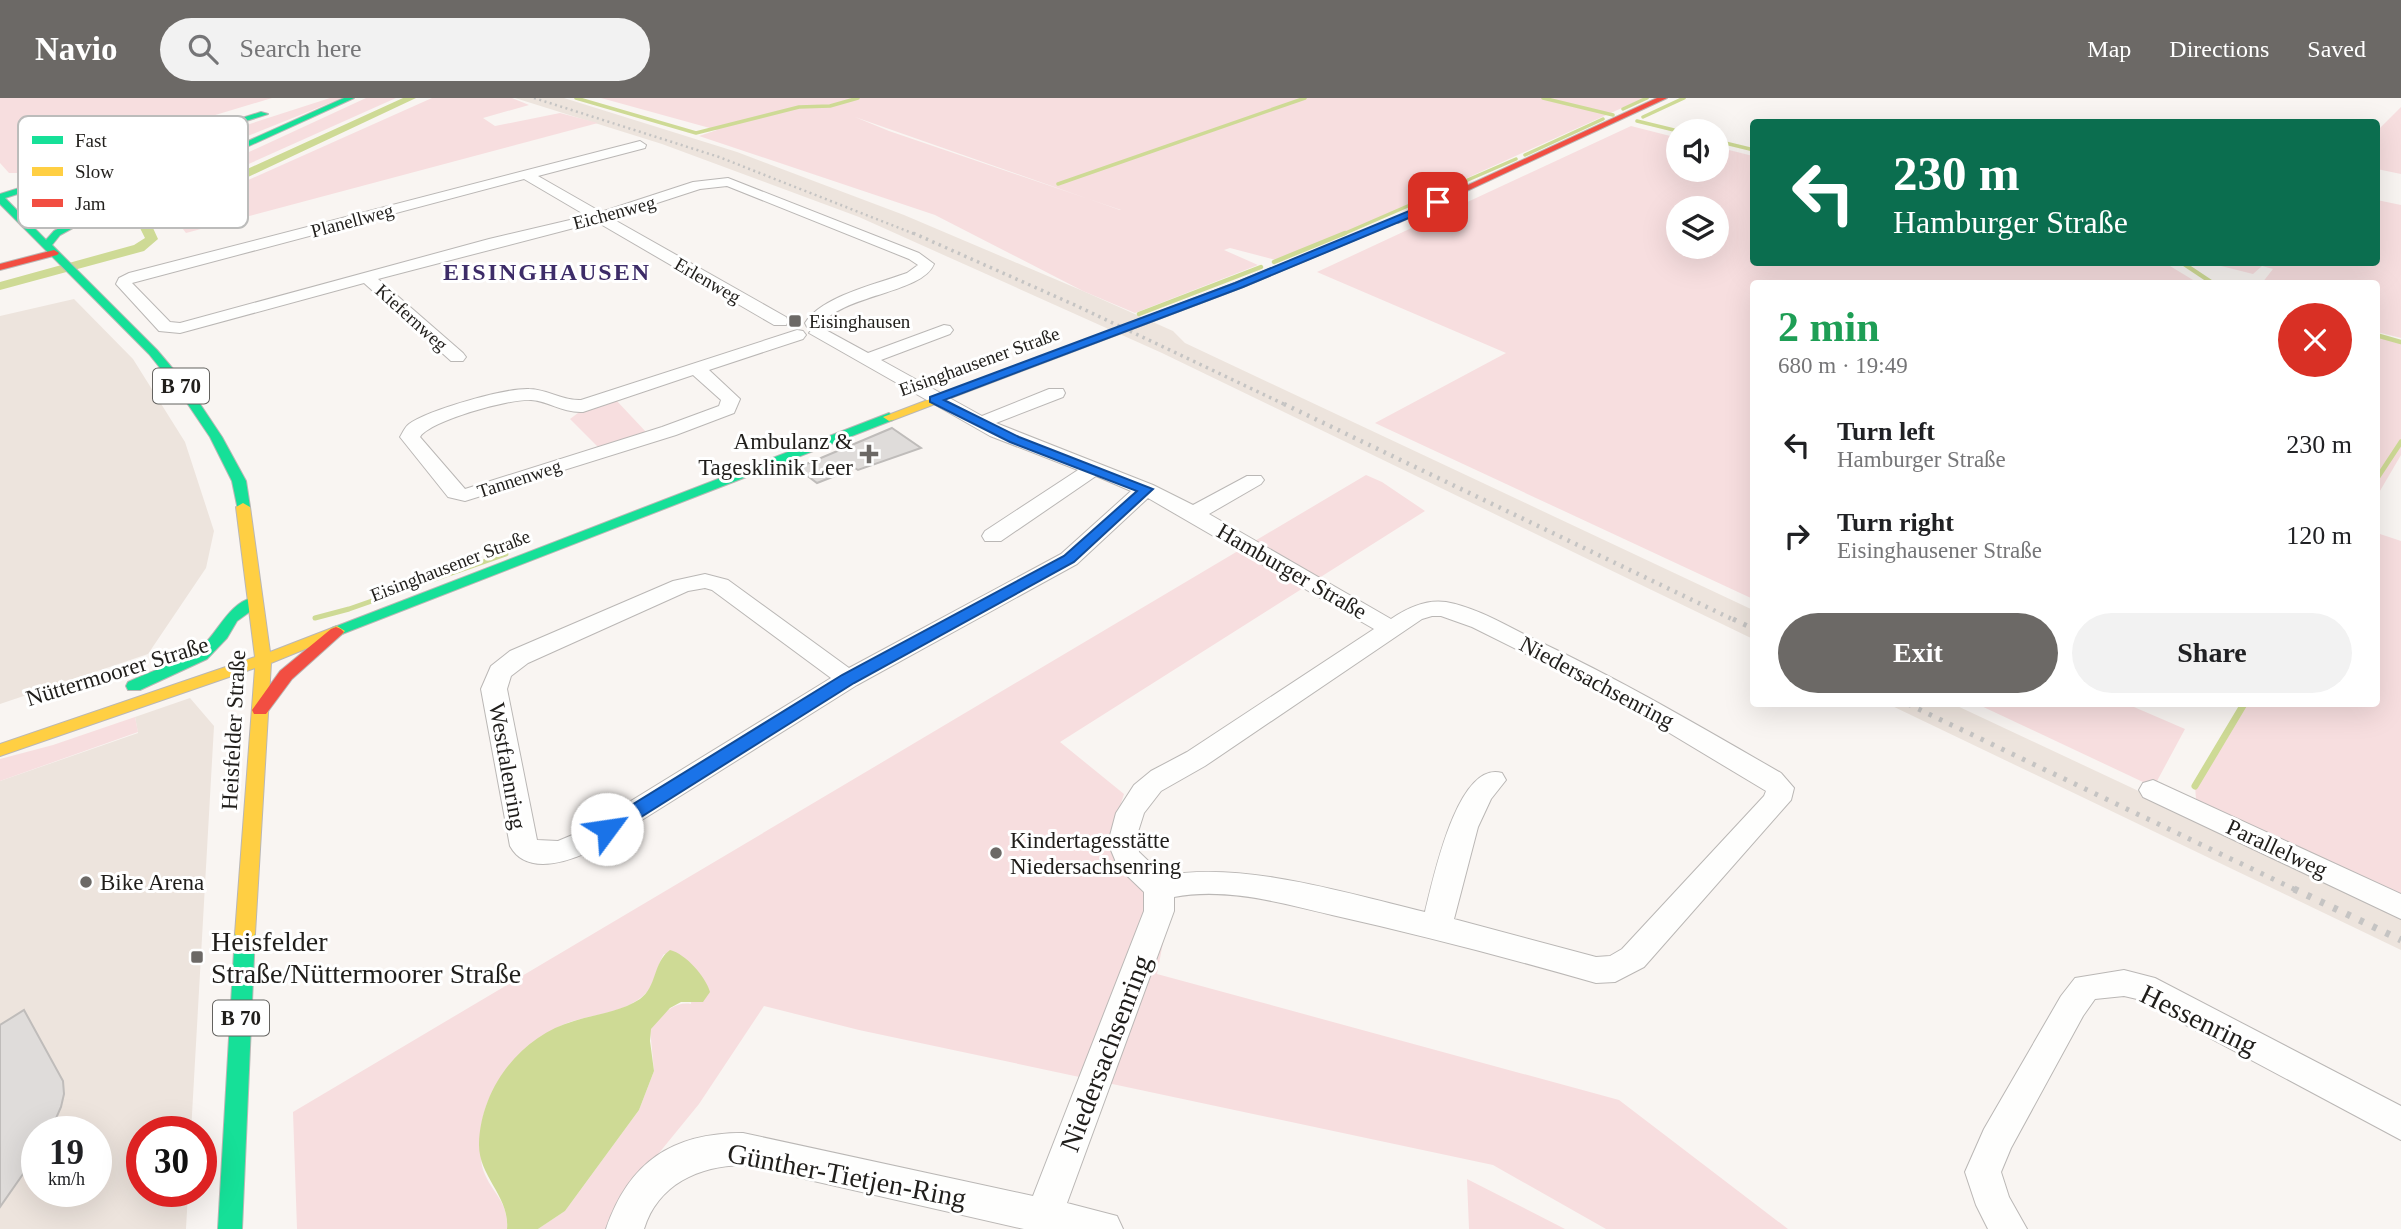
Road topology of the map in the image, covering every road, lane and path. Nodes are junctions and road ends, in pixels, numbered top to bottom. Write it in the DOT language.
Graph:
graph roads {
  1 [pos="316,98"];
  2 [pos="350,98"];
  3 [pos="1663,98"];
  4 [pos="248,117"];
  5 [pos="248,144"];
  6 [pos="640,145"];
  7 [pos="527,175"];
  8 [pos="18,186"];
  9 [pos="0,190"];
  10 [pos="18,191"];
  11 [pos="0,198"];
  12 [pos="18,216"];
  13 [pos="599,217"];
  14 [pos="30,228"];
  15 [pos="66,228"];
  16 [pos="60,259"];
  17 [pos="0,267"];
  18 [pos="367,277"];
  19 [pos="780,321"];
  20 [pos="165,327"];
  21 [pos="816,328"];
  22 [pos="944,330"];
  23 [pos="457,357"];
  24 [pos="866,360"];
  25 [pos="697,369"];
  26 [pos="1056,393"];
  27 [pos="934,400"];
  28 [pos="980,424"];
  29 [pos="1093,468"];
  30 [pos="1254,480"];
  31 [pos="1146,489"];
  32 [pos="1193,513"];
  33 [pos="993,536"];
  34 [pos="254,602"];
  35 [pos="1391,629"];
  36 [pos="335,632"];
  37 [pos="263,660"];
  38 [pos="848,679"];
  39 [pos="260,710"];
  40 [pos="0,750"];
  41 [pos="1492,780"];
  42 [pos="2153,790"];
  43 [pos="1158,889"];
  44 [pos="2401,907"];
  45 [pos="1437,926"];
  46 [pos="2401,1124"];
  47 [pos="1044,1215"];
  48 [pos="230,1229"];
  49 [pos="625,1229"];
  50 [pos="1104,1229"];
  51 [pos="2007,1229"];
  1 -- 4 [label="main road"];
  2 -- 5 [label="main road"];
  3 -- 27 [label="main road, Eisinghausener Straße"];
  6 -- 7 [label="street, Planellweg"];
  7 -- 13 [label="street, Erlenweg"];
  7 -- 20 [label="street, Planellweg"];
  8 -- 9 [label="main road"];
  10 -- 11 [label="main road"];
  11 -- 12 [label="main road, Heisfelder Straße / B 70"];
  13 -- 18 [label="street, Eichenweg"];
  13 -- 19 [label="street, Erlenweg"];
  13 -- 21 [label="street, Eichenweg"];
  14 -- 16 [label="main road, Heisfelder Straße / B 70"];
  15 -- 16 [label="main road"];
  16 -- 17 [label="main road"];
  16 -- 34 [label="main road, Heisfelder Straße / B 70"];
  18 -- 20 [label="street, Eichenweg"];
  18 -- 23 [label="street, Kiefernweg"];
  21 -- 24 [label="street"];
  21 -- 25 [label="street, Tannenweg"];
  22 -- 24 [label="street"];
  24 -- 27 [label="street"];
  25 -- 25 [label="street, Tannenweg"];
  26 -- 28 [label="street"];
  27 -- 28 [label="street, Hamburger Straße"];
  27 -- 36 [label="main road, Eisinghausener Straße"];
  28 -- 29 [label="street, Hamburger Straße"];
  29 -- 31 [label="street, Hamburger Straße"];
  29 -- 33 [label="street"];
  30 -- 32 [label="street, Hamburger Straße"];
  31 -- 32 [label="street, Hamburger Straße"];
  31 -- 38 [label="street, Westfalenring"];
  32 -- 35 [label="street, Hamburger Straße"];
  34 -- 37 [label="main road, Heisfelder Straße / B 70"];
  34 -- 37 [label="main road, Nüttermoorer Straße"];
  35 -- 43 [label="street, Niedersachsenring"];
  35 -- 45 [label="street, Niedersachsenring"];
  36 -- 37 [label="main road, Eisinghausener Straße"];
  36 -- 39 [label="main road"];
  37 -- 39 [label="main road, Heisfelder Straße / B 70"];
  37 -- 40 [label="main road, Nüttermoorer Straße"];
  38 -- 38 [label="street, Westfalenring"];
  39 -- 48 [label="main road, Heisfelder Straße / B 70"];
  41 -- 45 [label="street"];
  42 -- 44 [label="street, Parallelweg"];
  43 -- 45 [label="street, Niedersachsenring"];
  43 -- 47 [label="street, Niedersachsenring"];
  46 -- 51 [label="street, Hessenring"];
  47 -- 49 [label="street, Günther-Tietjen-Ring"];
  47 -- 50 [label="street, Günther-Tietjen-Ring"];
}
